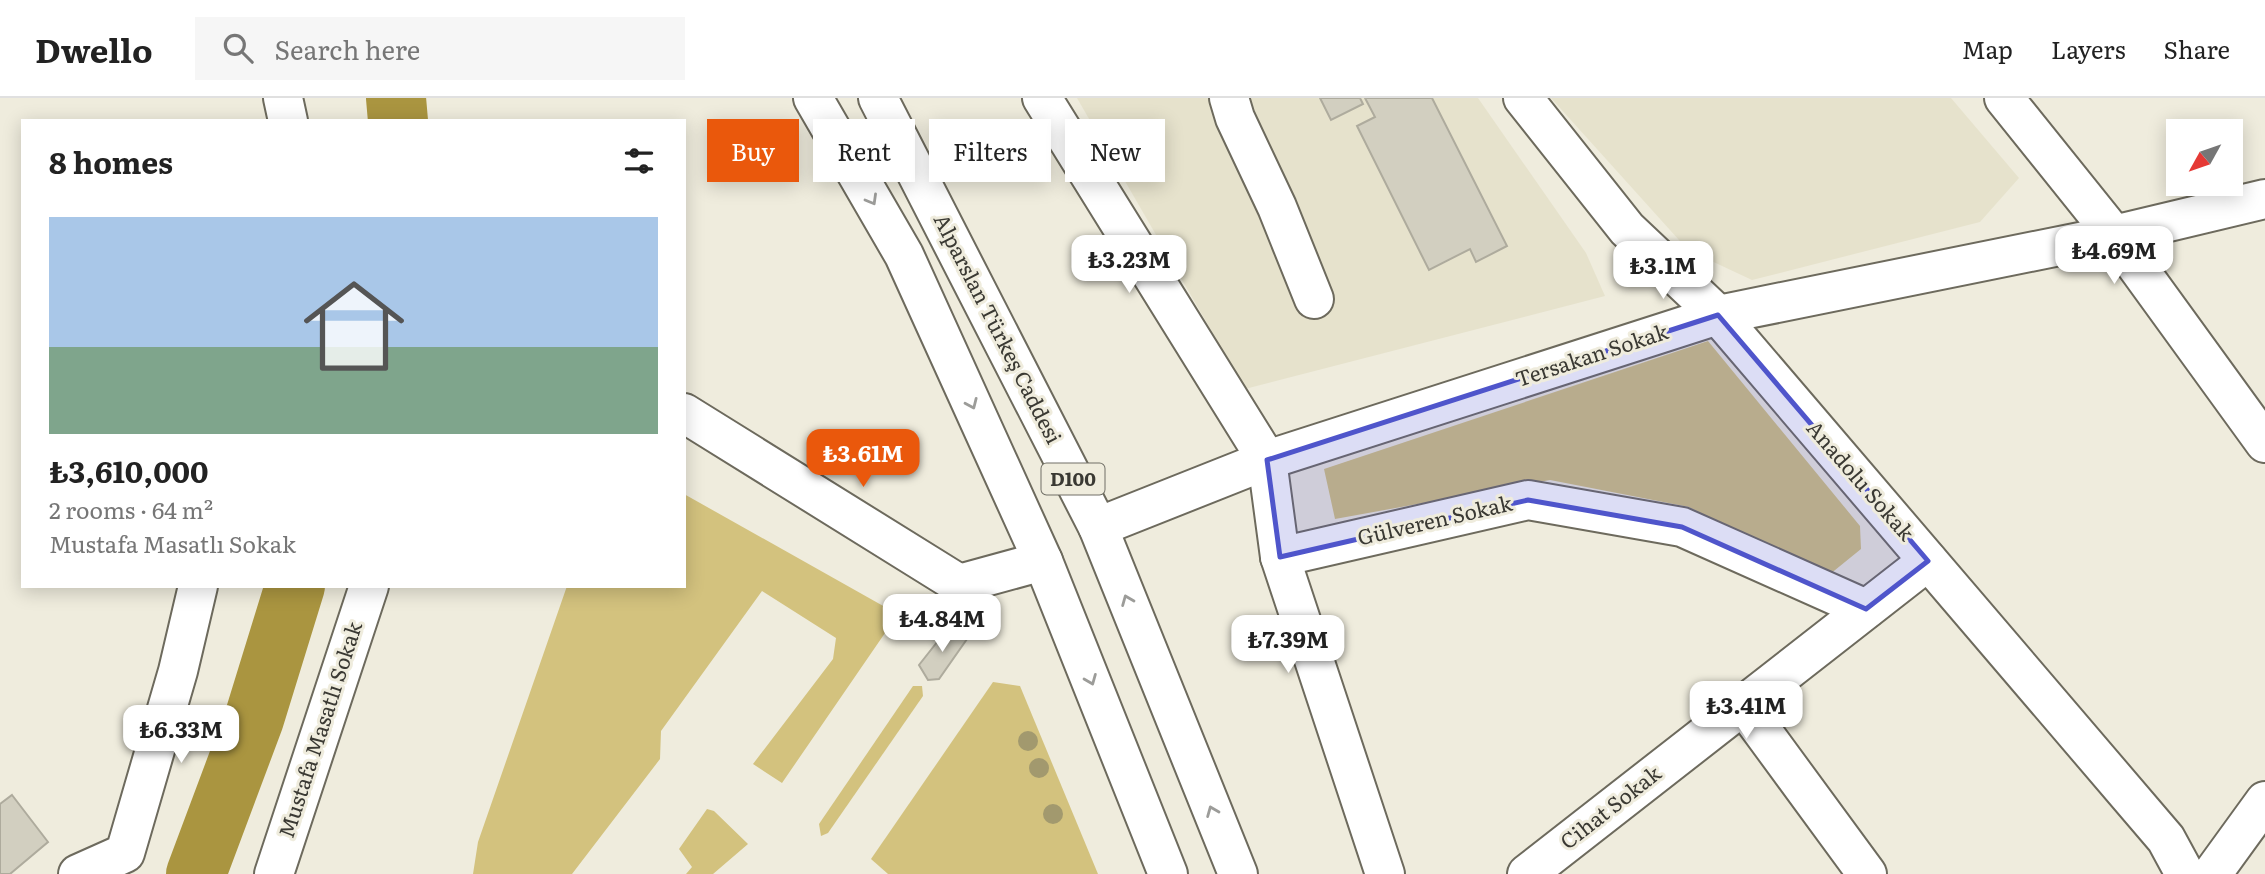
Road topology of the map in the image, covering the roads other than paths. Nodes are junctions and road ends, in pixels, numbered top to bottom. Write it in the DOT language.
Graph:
graph roads {
  1 [pos="283,98"];
  2 [pos="813,98"];
  3 [pos="878,98"];
  4 [pos="1042,98"];
  5 [pos="1229,98"];
  6 [pos="1523,98"];
  7 [pos="2004,98"];
  8 [pos="288,119"];
  9 [pos="2262,196"];
  10 [pos="2114,235"];
  11 [pos="1314,299"];
  12 [pos="1718,315"];
  13 [pos="686,414"];
  14 [pos="2265,443"];
  15 [pos="1267,460"];
  16 [pos="1098,527"];
  17 [pos="1280,557"];
  18 [pos="1043,561"];
  19 [pos="1928,561"];
  20 [pos="198,588"];
  21 [pos="368,588"];
  22 [pos="1866,609"];
  23 [pos="1743,705"];
  24 [pos="2265,801"];
  25 [pos="78,874"];
  26 [pos="274,874"];
  27 [pos="1168,874"];
  28 [pos="1238,874"];
  29 [pos="1385,874"];
  30 [pos="1527,874"];
  31 [pos="1867,874"];
  32 [pos="2185,874"];
  33 [pos="2212,874"];
  1 -- 8 [label="main road"];
  2 -- 18 [label="main road, D100, one-way"];
  3 -- 16 [label="main road, Alparslan Türkeş Caddesi / D100"];
  4 -- 15 [label="main road"];
  5 -- 11 [label="main road"];
  6 -- 12 [label="main road, Anadolu Sokak"];
  7 -- 10 [label="main road"];
  9 -- 10 [label="main road, Tersakan Sokak"];
  10 -- 12 [label="main road, Tersakan Sokak"];
  10 -- 14 [label="main road"];
  12 -- 15 [label="main road, Tersakan Sokak"];
  12 -- 19 [label="main road, Anadolu Sokak"];
  13 -- 18 [label="main road"];
  15 -- 16 [label="main road, Tersakan Sokak"];
  15 -- 17 [label="main road"];
  28 -- 16 [label="main road, Alparslan Türkeş Caddesi / D100, one-way"];
  17 -- 22 [label="main road, Gülveren Sokak"];
  17 -- 29 [label="main road"];
  18 -- 27 [label="main road, D100, one-way"];
  19 -- 22 [label="main road, Cihat Sokak"];
  19 -- 32 [label="main road, Anadolu Sokak"];
  20 -- 25 [label="main road"];
  21 -- 26 [label="main road, Mustafa Masatlı Sokak"];
  22 -- 23 [label="main road, Cihat Sokak"];
  23 -- 30 [label="main road, Cihat Sokak"];
  23 -- 31 [label="main road"];
  24 -- 33 [label="main road"];
}
